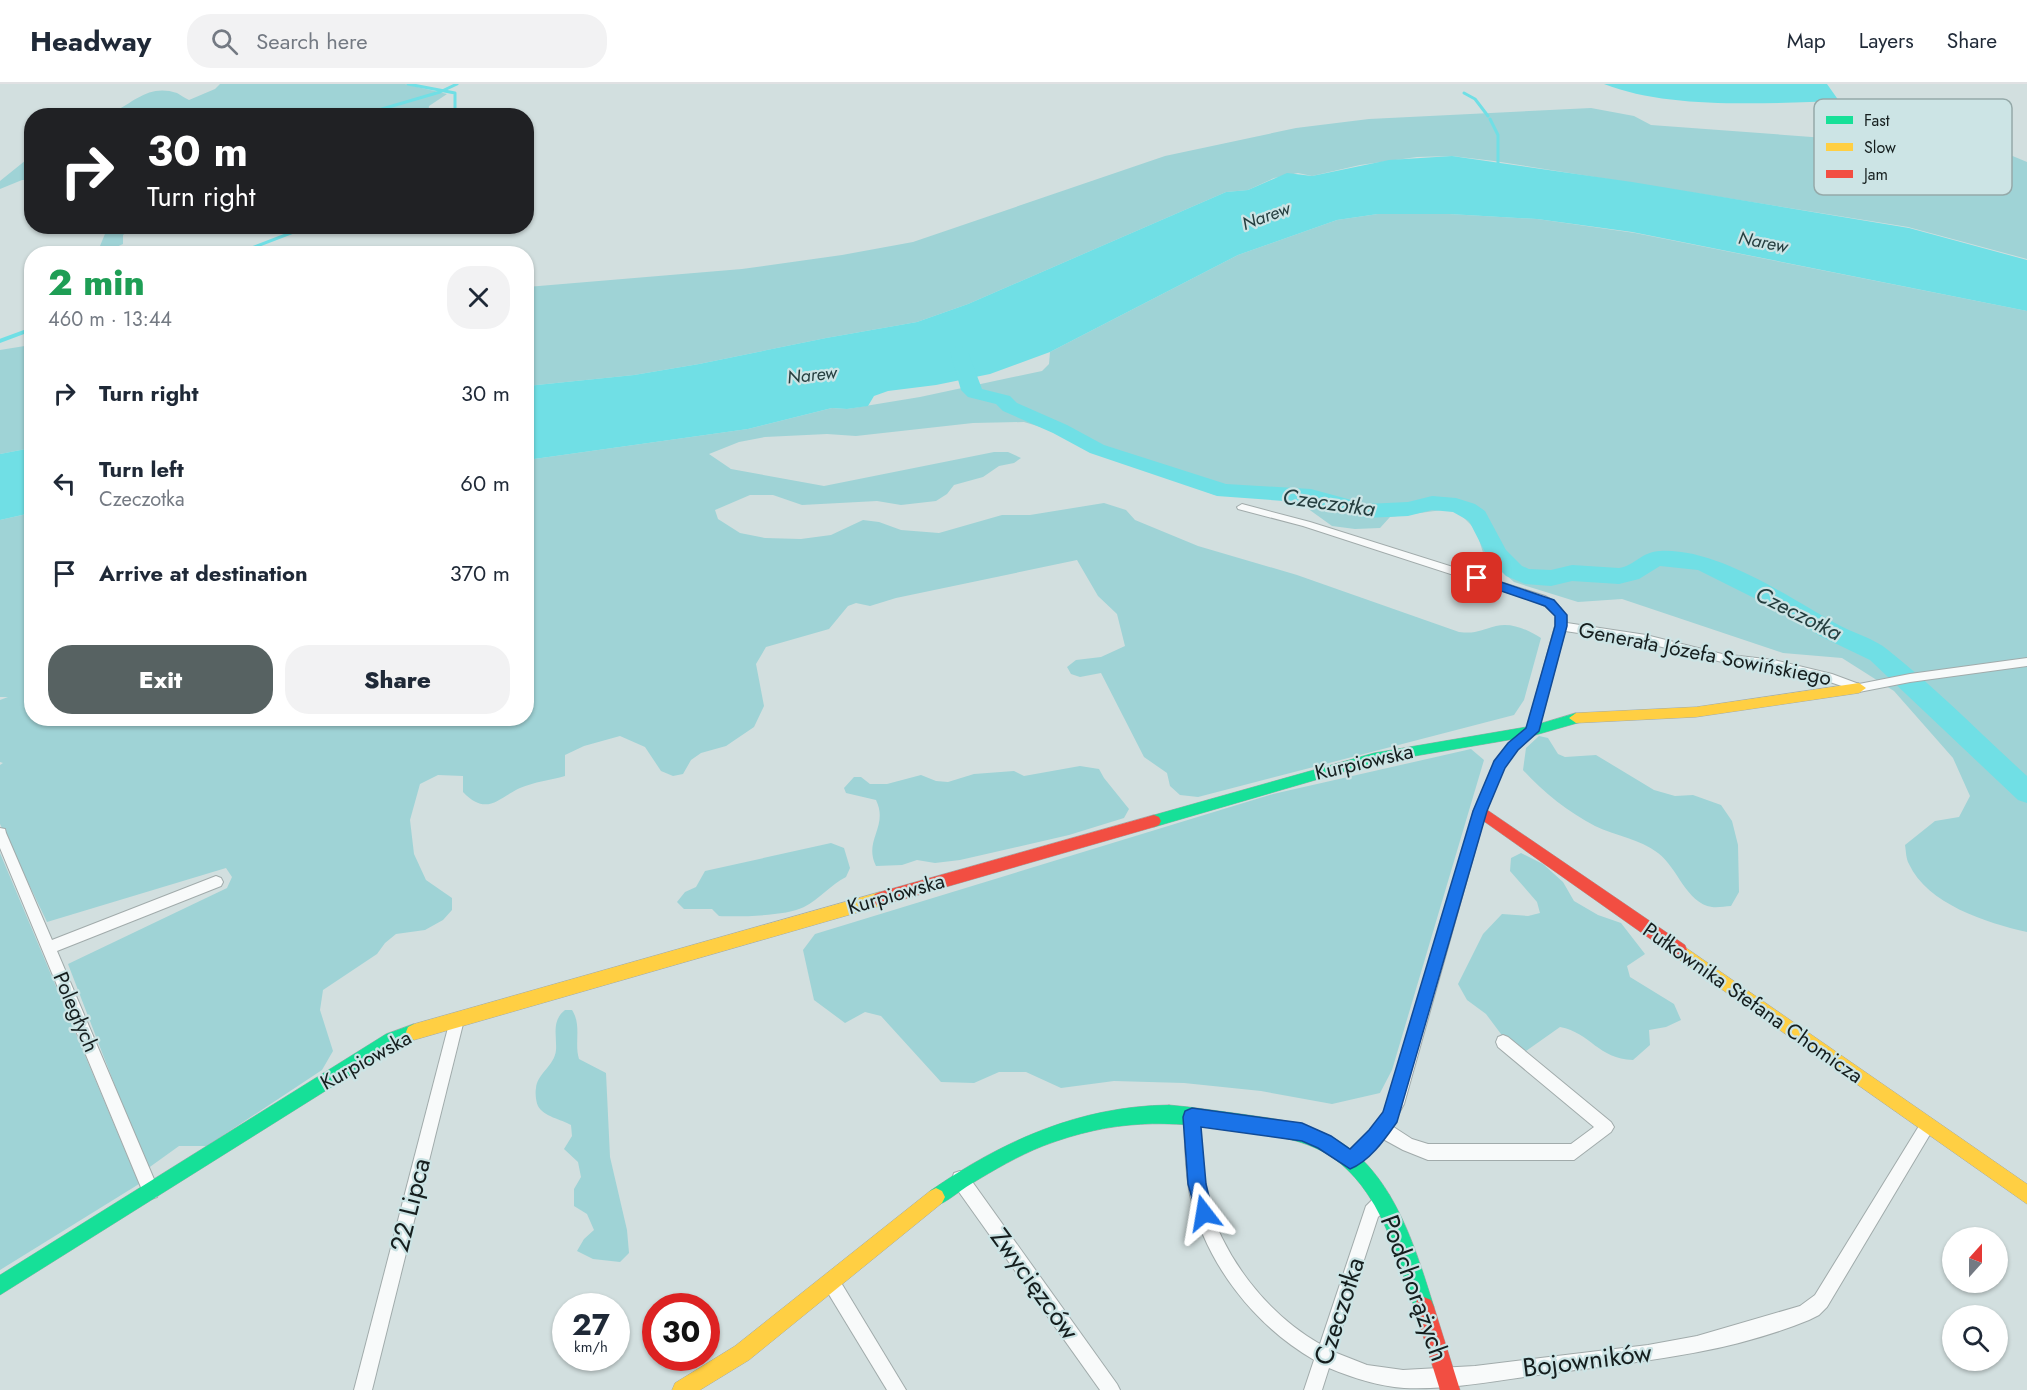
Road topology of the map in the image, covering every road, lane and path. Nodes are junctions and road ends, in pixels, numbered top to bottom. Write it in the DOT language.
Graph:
graph roads {
  1 [pos="1242,507"];
  2 [pos="1561,626"];
  3 [pos="2027,662"];
  4 [pos="1859,687"];
  5 [pos="1532,731"];
  6 [pos="1480,811"];
  7 [pos="0,833"];
  8 [pos="216,882"];
  9 [pos="49,948"];
  10 [pos="457,1020"];
  11 [pos="1503,1042"];
  12 [pos="1192,1117"];
  13 [pos="1927,1126"];
  14 [pos="1382,1130"];
  15 [pos="1350,1160"];
  16 [pos="960,1179"];
  17 [pos="151,1191"];
  18 [pos="2027,1195"];
  19 [pos="1383,1201"];
  20 [pos="831,1282"];
  21 [pos="0,1286"];
  22 [pos="1324,1356"];
  23 [pos="1448,1383"];
  24 [pos="363,1390"];
  25 [pos="684,1390"];
  26 [pos="897,1390"];
  27 [pos="1111,1390"];
  28 [pos="1313,1390"];
  1 -- 2 [label="street"];
  2 -- 4 [label="street, Generała Józefa Sowińskiego"];
  2 -- 5 [label="street"];
  3 -- 4 [label="street, Generała Józefa Sowińskiego"];
  4 -- 5 [label="street, Kurpiowska"];
  5 -- 6 [label="street"];
  5 -- 10 [label="street, Kurpiowska"];
  6 -- 13 [label="street, Pułkownika Stefana Chomicza"];
  6 -- 14 [label="street"];
  7 -- 9 [label="street, Poległych"];
  8 -- 9 [label="street"];
  9 -- 17 [label="street, Poległych"];
  10 -- 17 [label="street, Kurpiowska"];
  10 -- 24 [label="street, 22 Lipca"];
  11 -- 14 [label="street"];
  12 -- 15 [label="street, Podchorążych"];
  12 -- 16 [label="street, Podchorążych"];
  12 -- 22 [label="street, Bojowników"];
  13 -- 18 [label="street, Pułkownika Stefana Chomicza"];
  13 -- 23 [label="street, Bojowników"];
  14 -- 15 [label="street"];
  15 -- 19 [label="street, Podchorążych"];
  16 -- 20 [label="street, Podchorążych"];
  16 -- 27 [label="street, Zwycięzców"];
  17 -- 21 [label="street, Kurpiowska"];
  19 -- 22 [label="street, Czeczotka"];
  19 -- 23 [label="street, Podchorążych"];
  20 -- 25 [label="street, Podchorążych"];
  20 -- 26 [label="street"];
  22 -- 23 [label="street, Bojowników"];
  22 -- 28 [label="street, Czeczotka"];
}
